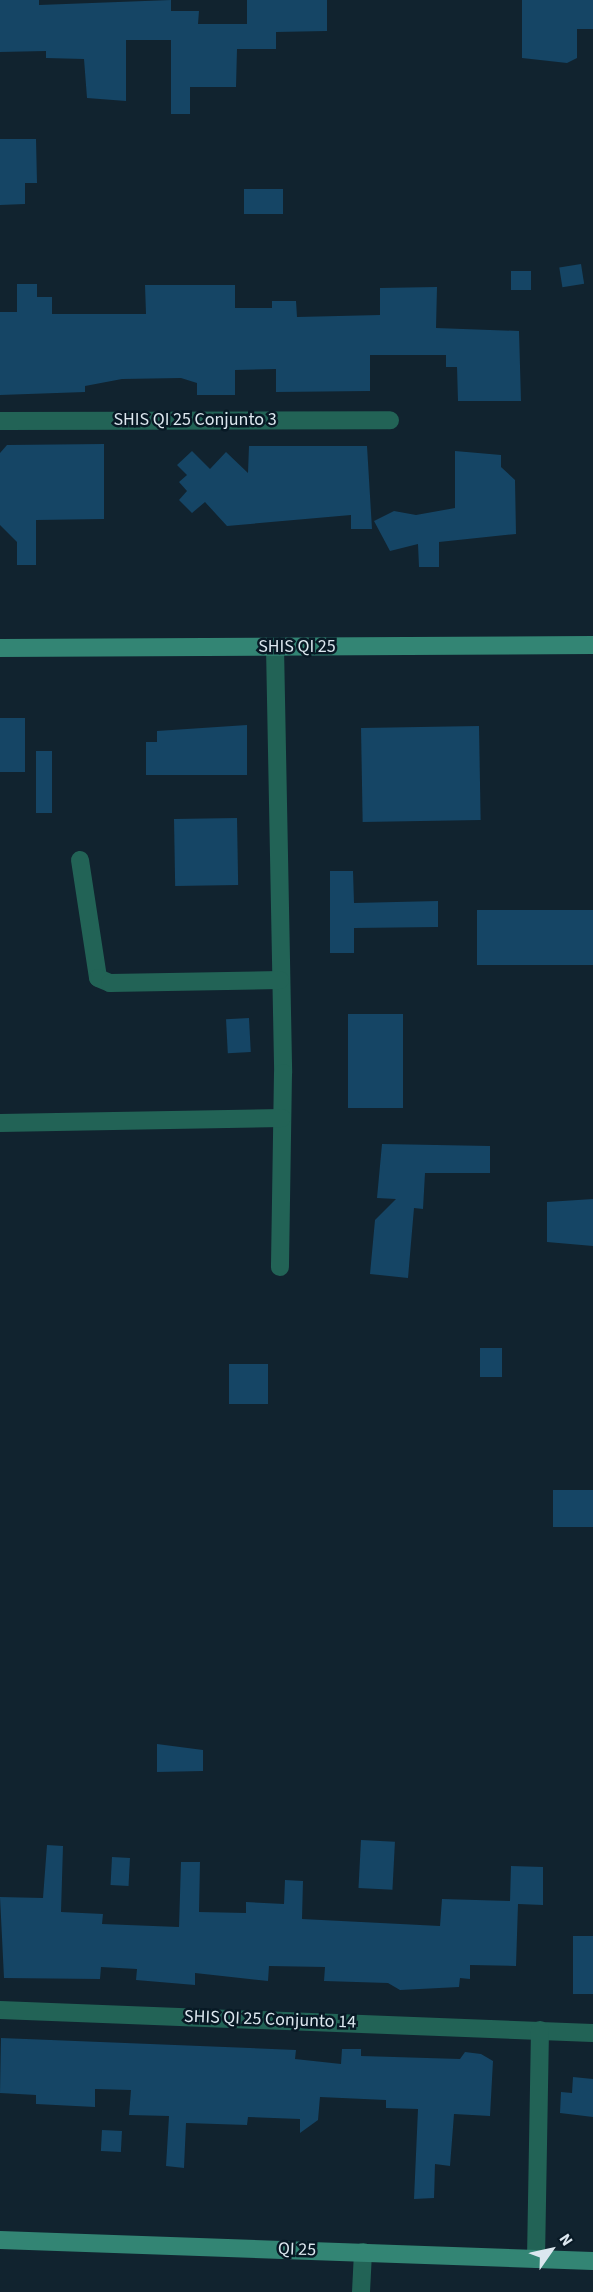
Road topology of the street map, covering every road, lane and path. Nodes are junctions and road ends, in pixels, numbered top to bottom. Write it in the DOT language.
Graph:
graph roads {
  1 [pos="390,420"];
  2 [pos="0,421"];
  3 [pos="593,645"];
  4 [pos="274,647"];
  5 [pos="0,648"];
  6 [pos="80,860"];
  7 [pos="280,980"];
  8 [pos="282,1118"];
  9 [pos="0,1123"];
  10 [pos="280,1267"];
  11 [pos="0,2010"];
  12 [pos="540,2030"];
  13 [pos="593,2033"];
  14 [pos="0,2240"];
  15 [pos="363,2252"];
  16 [pos="536,2259"];
  17 [pos="593,2261"];
  18 [pos="361,2292"];
  1 -- 2 [label="street, SHIS QI 25 Conjunto 3"];
  3 -- 4 [label="street, SHIS QI 25"];
  4 -- 5 [label="street, SHIS QI 25"];
  4 -- 7 [label="street"];
  6 -- 7 [label="street"];
  7 -- 8 [label="street"];
  8 -- 9 [label="street"];
  8 -- 10 [label="street"];
  11 -- 12 [label="street, SHIS QI 25 Conjunto 14"];
  12 -- 13 [label="street, SHIS QI 25 Conjunto 14"];
  12 -- 16 [label="street"];
  14 -- 15 [label="street, QI 25"];
  15 -- 16 [label="street, QI 25"];
  15 -- 18 [label="street"];
  16 -- 17 [label="street, QI 25"];
}
